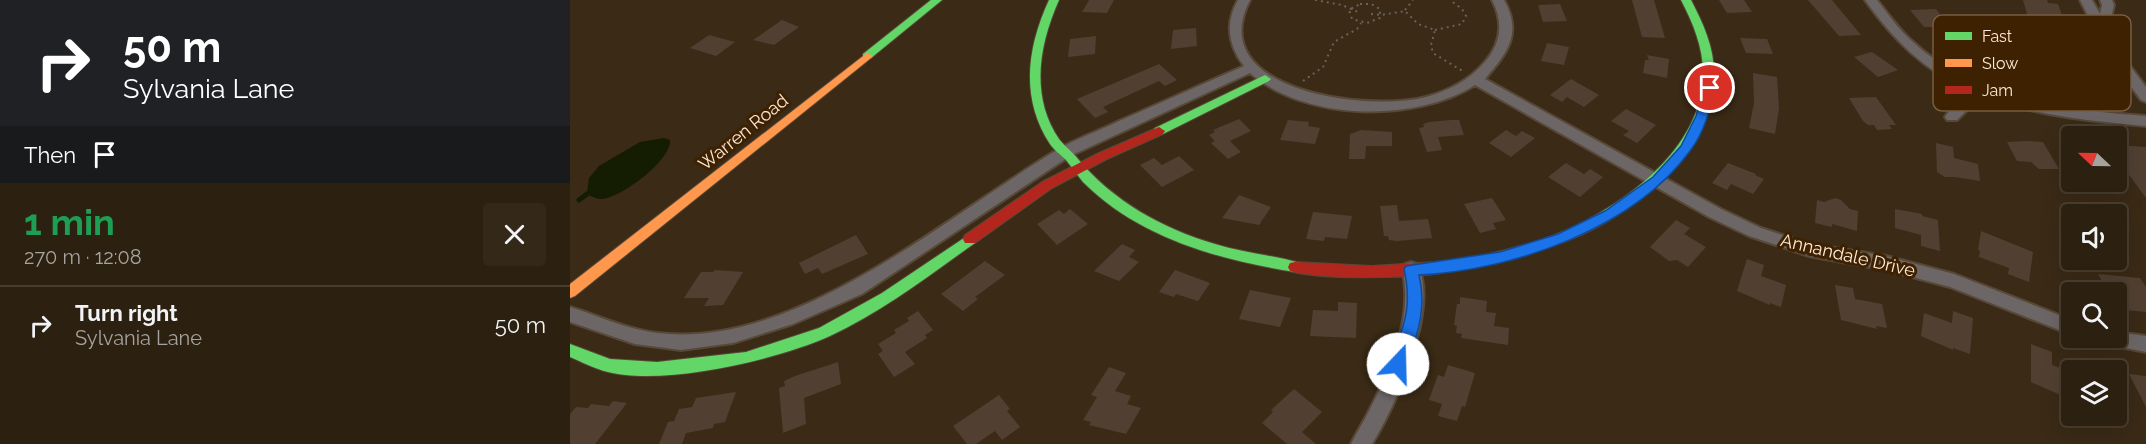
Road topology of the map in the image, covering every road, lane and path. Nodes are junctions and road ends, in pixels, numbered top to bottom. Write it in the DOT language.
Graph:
graph roads {
  1 [pos="937,0"];
  2 [pos="1054,0"];
  3 [pos="1244,0"];
  4 [pos="1315,0"];
  5 [pos="1413,0"];
  6 [pos="1450,0"];
  7 [pos="1498,0"];
  8 [pos="1686,0"];
  9 [pos="1871,0"];
  10 [pos="2086,0"];
  11 [pos="2106,0"];
  12 [pos="1348,10"];
  13 [pos="1404,11"];
  14 [pos="1358,12"];
  15 [pos="1371,14"];
  16 [pos="1382,15"];
  17 [pos="2094,15"];
  18 [pos="2106,15"];
  19 [pos="1361,23"];
  20 [pos="1435,30"];
  21 [pos="1933,64"];
  22 [pos="1258,73"];
  23 [pos="1469,76"];
  24 [pos="2131,77"];
  25 [pos="1299,84"];
  26 [pos="2146,97"];
  27 [pos="1958,111"];
  28 [pos="2049,111"];
  29 [pos="1155,112"];
  30 [pos="1952,117"];
  31 [pos="2146,121"];
  32 [pos="1167,127"];
  33 [pos="1066,152"];
  34 [pos="1080,168"];
  35 [pos="1658,181"];
  36 [pos="944,232"];
  37 [pos="962,245"];
  38 [pos="1411,269"];
  39 [pos="570,292"];
  40 [pos="570,314"];
  41 [pos="2061,324"];
  42 [pos="702,340"];
  43 [pos="2127,341"];
  44 [pos="2146,344"];
  45 [pos="570,350"];
  46 [pos="688,366"];
  47 [pos="1361,444"];
  1 -- 39 [label="street, Warren Road"];
  2 -- 33 [label="street"];
  3 -- 22 [label="street"];
  4 -- 12 [label="path"];
  5 -- 13 [label="path"];
  6 -- 20 [label="path"];
  7 -- 23 [label="street"];
  8 -- 35 [label="street"];
  9 -- 21 [label="street"];
  10 -- 17 [label="street"];
  11 -- 18 [label="street"];
  12 -- 14 [label="path"];
  12 -- 16 [label="path"];
  12 -- 19 [label="path"];
  13 -- 16 [label="path"];
  13 -- 20 [label="path"];
  15 -- 16 [label="path"];
  16 -- 19 [label="path"];
  19 -- 25 [label="path"];
  20 -- 23 [label="path"];
  22 -- 23 [label="street"];
  22 -- 29 [label="street"];
  22 -- 32 [label="street"];
  23 -- 35 [label="street, Annandale Drive"];
  24 -- 26 [label="street"];
  27 -- 30 [label="street"];
  28 -- 31 [label="street"];
  29 -- 32 [label="street"];
  29 -- 33 [label="street"];
  32 -- 34 [label="street"];
  33 -- 34 [label="street"];
  33 -- 36 [label="street"];
  34 -- 37 [label="street"];
  34 -- 38 [label="street"];
  35 -- 38 [label="street"];
  35 -- 41 [label="street, Annandale Drive"];
  36 -- 37 [label="street"];
  36 -- 42 [label="street"];
  37 -- 46 [label="street"];
  38 -- 47 [label="street"];
  40 -- 42 [label="street"];
  42 -- 46 [label="street"];
  43 -- 44 [label="street"];
  45 -- 46 [label="street"];
}
